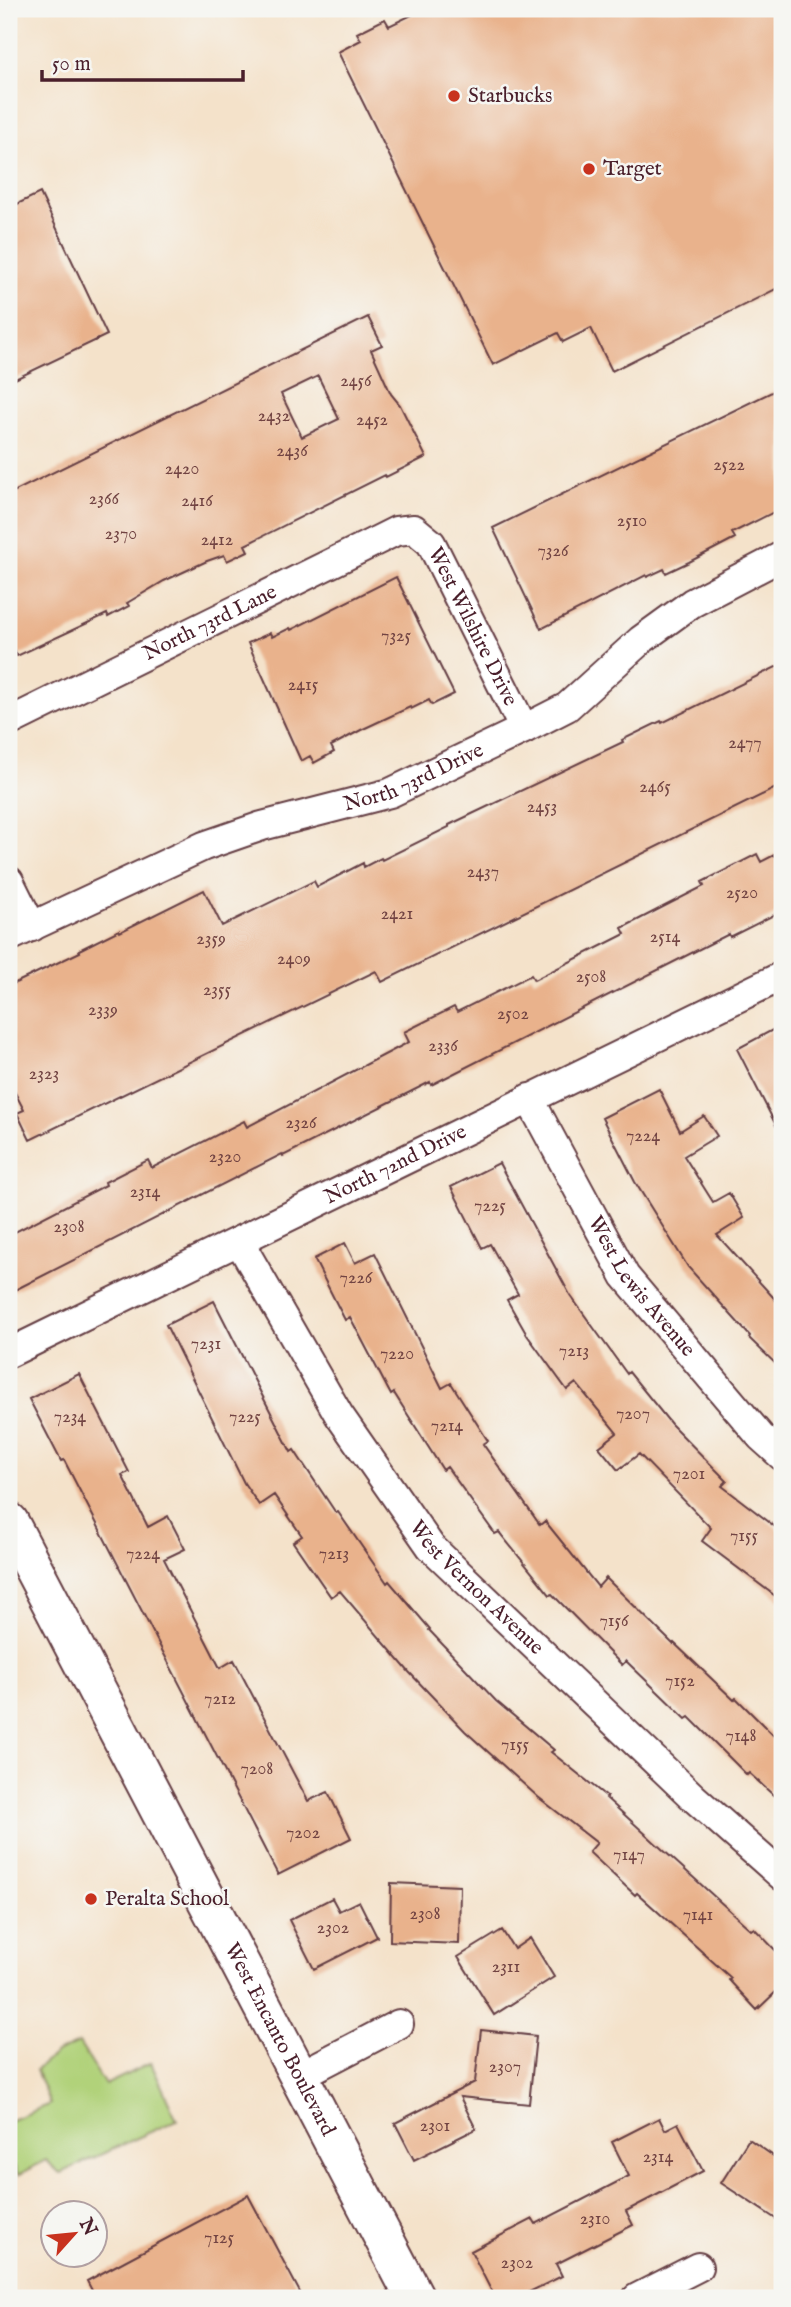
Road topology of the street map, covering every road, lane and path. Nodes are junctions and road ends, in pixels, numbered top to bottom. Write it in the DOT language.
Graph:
graph roads {
  1 [pos="414,529"];
  2 [pos="782,556"];
  3 [pos="9,722"];
  4 [pos="524,729"];
  5 [pos="9,881"];
  6 [pos="20,932"];
  7 [pos="782,976"];
  8 [pos="529,1098"];
  9 [pos="240,1243"];
  10 [pos="9,1353"];
  11 [pos="782,1455"];
  12 [pos="9,1522"];
  13 [pos="782,1876"];
  14 [pos="399,2024"];
  15 [pos="299,2076"];
  16 [pos="698,2267"];
  17 [pos="415,2298"];
  18 [pos="637,2298"];
  1 -- 3 [label="street, North 73rd Lane"];
  1 -- 4 [label="street, West Wilshire Drive"];
  2 -- 4 [label="street, North 73rd Drive"];
  4 -- 6 [label="street, North 73rd Drive"];
  5 -- 6 [label="street"];
  7 -- 8 [label="street, North 72nd Drive"];
  8 -- 9 [label="street, North 72nd Drive"];
  8 -- 11 [label="street, West Lewis Avenue"];
  9 -- 10 [label="street, North 72nd Drive"];
  9 -- 13 [label="street, West Vernon Avenue"];
  12 -- 15 [label="street, West Encanto Boulevard"];
  14 -- 15 [label="street"];
  15 -- 17 [label="street, West Encanto Boulevard"];
  16 -- 18 [label="street"];
}
